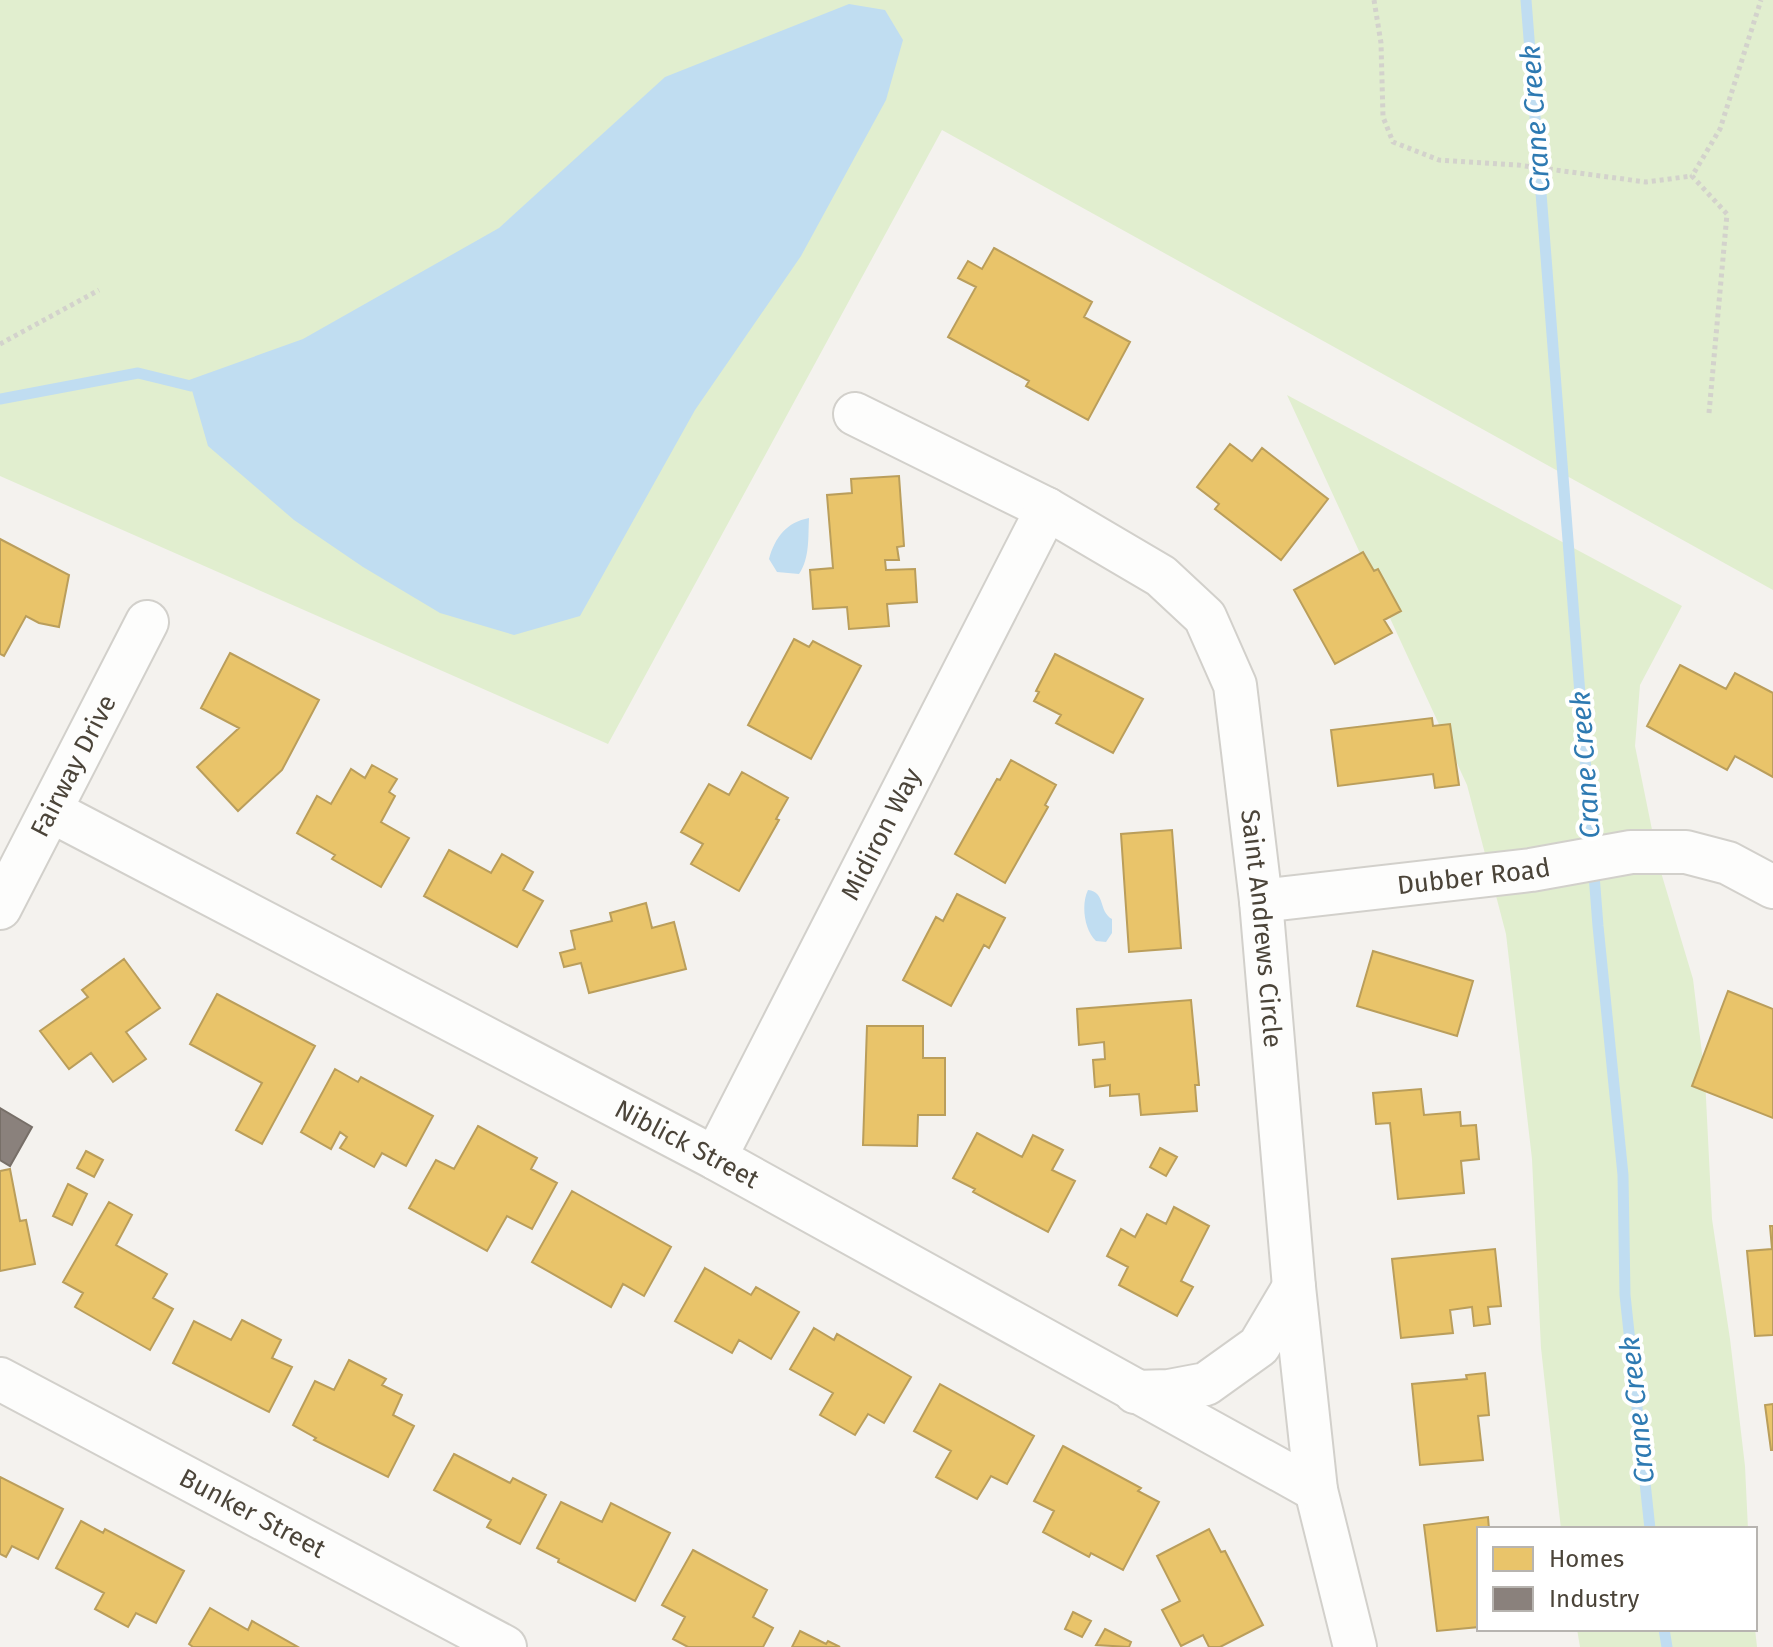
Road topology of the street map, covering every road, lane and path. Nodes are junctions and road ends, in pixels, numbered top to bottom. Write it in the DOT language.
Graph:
graph roads {
  1 [pos="1374,0"];
  2 [pos="1761,0"];
  3 [pos="1692,176"];
  4 [pos="99,290"];
  5 [pos="0,344"];
  6 [pos="1709,413"];
  7 [pos="855,414"];
  8 [pos="1047,509"];
  9 [pos="147,622"];
  10 [pos="51,811"];
  11 [pos="1773,887"];
  12 [pos="1261,901"];
  13 [pos="0,908"];
  14 [pos="715,1158"];
  15 [pos="1294,1287"];
  16 [pos="0,1379"];
  17 [pos="1135,1392"];
  18 [pos="1316,1490"];
  19 [pos="505,1647"];
  20 [pos="1355,1647"];
  1 -- 3 [label="path"];
  2 -- 3 [label="path"];
  3 -- 6 [label="path"];
  4 -- 5 [label="path"];
  7 -- 8 [label="street, Saint Andrews Circle"];
  8 -- 12 [label="street, Saint Andrews Circle"];
  8 -- 14 [label="street, Midiron Way"];
  9 -- 10 [label="street, Fairway Drive"];
  10 -- 13 [label="street, Fairway Drive"];
  10 -- 14 [label="street, Niblick Street"];
  11 -- 12 [label="street, Dubber Road"];
  12 -- 15 [label="street, Saint Andrews Circle"];
  14 -- 17 [label="street, Niblick Street"];
  15 -- 17 [label="street"];
  15 -- 18 [label="street, Saint Andrews Circle"];
  16 -- 19 [label="street, Bunker Street"];
  17 -- 18 [label="street, Niblick Street"];
  18 -- 20 [label="street, Saint Andrews Circle"];
}
